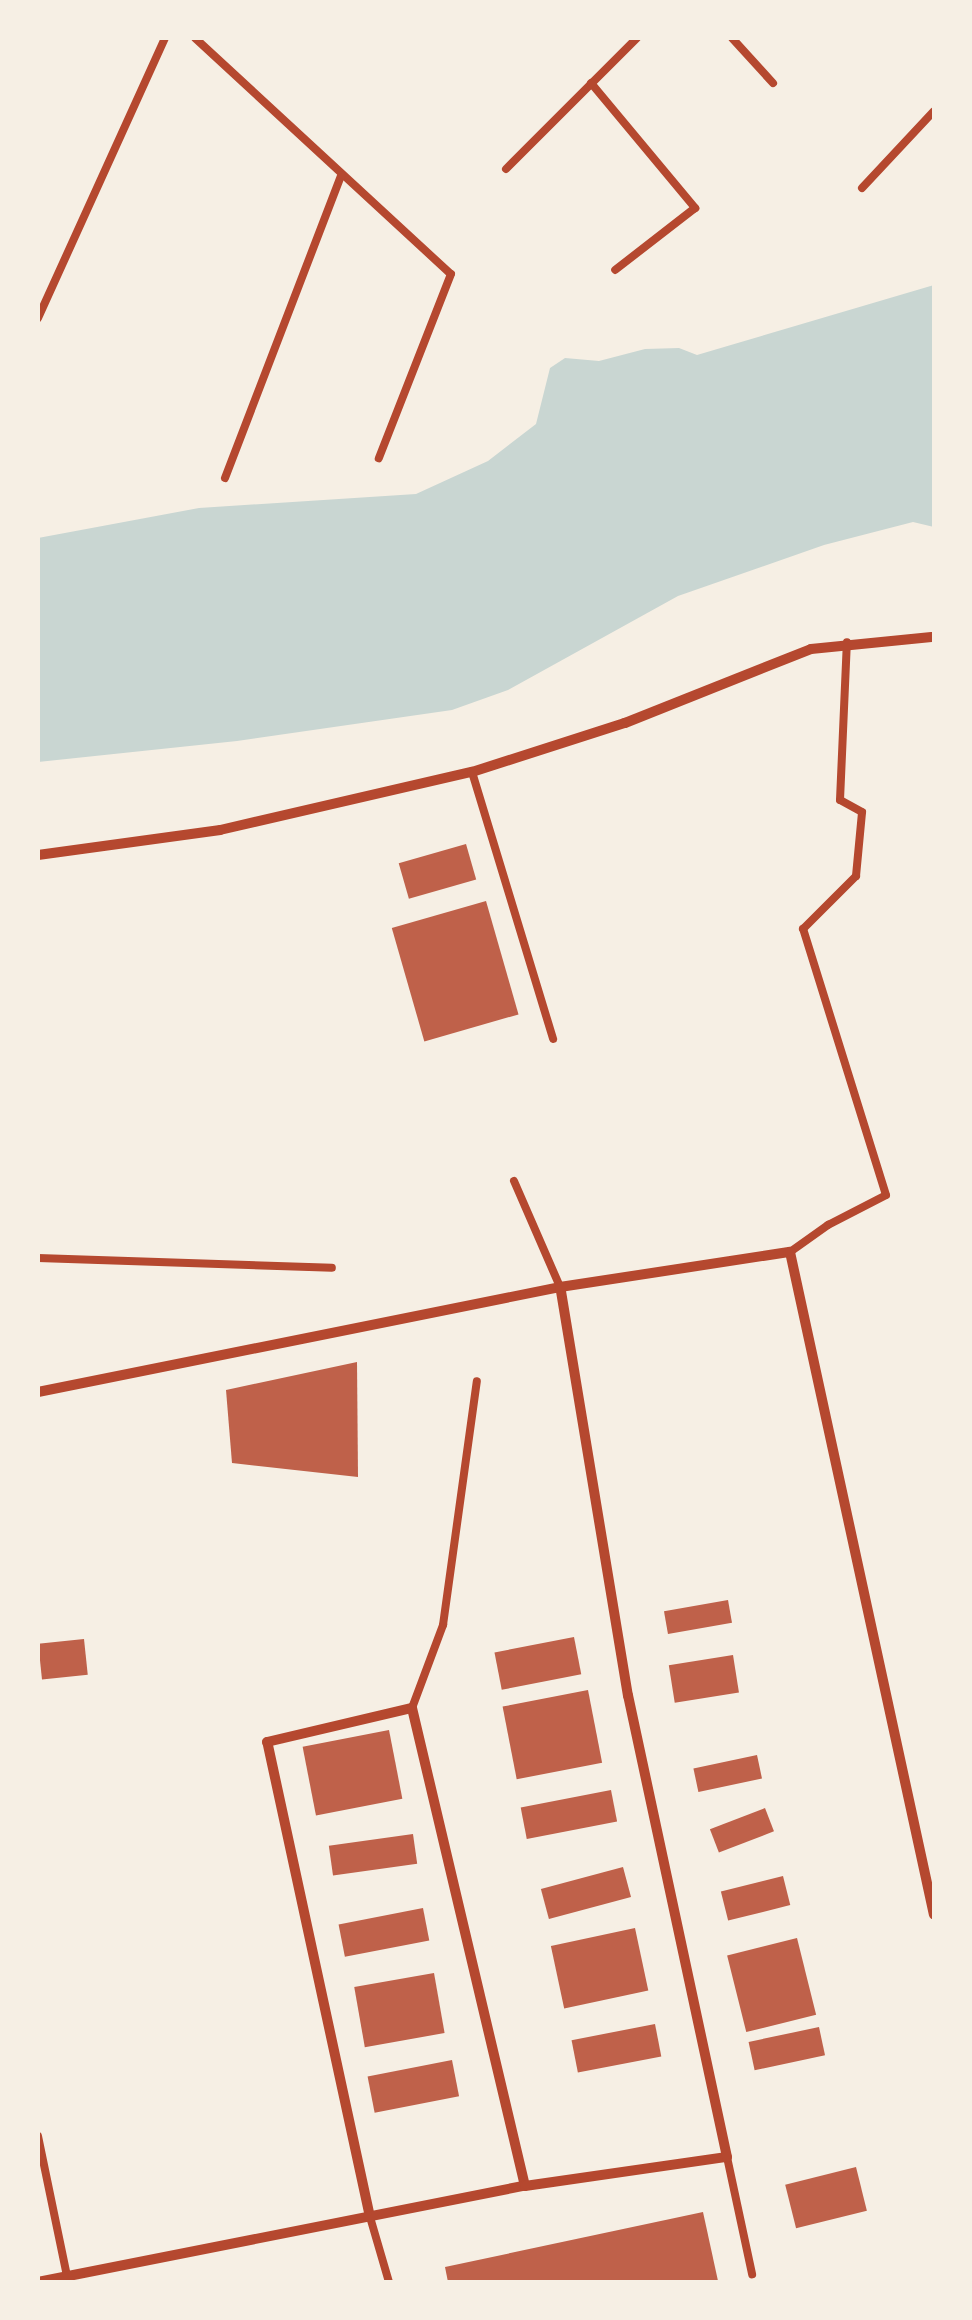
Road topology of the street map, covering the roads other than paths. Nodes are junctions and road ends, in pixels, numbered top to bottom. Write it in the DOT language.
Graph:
graph roads {
  1 [pos="165,38"];
  2 [pos="196,38"];
  3 [pos="637,38"];
  4 [pos="732,38"];
  5 [pos="773,83"];
  6 [pos="591,84"];
  7 [pos="934,111"];
  8 [pos="506,170"];
  9 [pos="341,176"];
  10 [pos="862,188"];
  11 [pos="615,270"];
  12 [pos="38,318"];
  13 [pos="379,458"];
  14 [pos="225,478"];
  15 [pos="931,637"];
  16 [pos="847,642"];
  17 [pos="472,772"];
  18 [pos="38,856"];
  19 [pos="554,1039"];
  20 [pos="514,1182"];
  21 [pos="790,1252"];
  22 [pos="38,1258"];
  23 [pos="332,1268"];
  24 [pos="560,1286"];
  25 [pos="477,1382"];
  26 [pos="38,1392"];
  27 [pos="412,1708"];
  28 [pos="934,1915"];
  29 [pos="38,2136"];
  30 [pos="727,2157"];
  31 [pos="525,2186"];
  32 [pos="370,2217"];
  33 [pos="752,2274"];
  34 [pos="67,2276"];
  35 [pos="38,2282"];
  36 [pos="389,2282"];
  1 -- 12 [label="lane"];
  2 -- 9 [label="lane"];
  3 -- 6 [label="lane"];
  4 -- 5 [label="lane"];
  6 -- 8 [label="lane"];
  6 -- 11 [label="lane"];
  7 -- 10 [label="lane"];
  9 -- 13 [label="lane"];
  9 -- 14 [label="lane"];
  15 -- 16 [label="street"];
  16 -- 17 [label="street"];
  16 -- 21 [label="lane"];
  17 -- 18 [label="street"];
  17 -- 19 [label="lane"];
  20 -- 24 [label="lane"];
  21 -- 24 [label="street"];
  21 -- 28 [label="street"];
  22 -- 23 [label="lane"];
  24 -- 26 [label="street"];
  24 -- 30 [label="street"];
  25 -- 27 [label="lane"];
  27 -- 31 [label="street"];
  27 -- 32 [label="street"];
  29 -- 34 [label="lane"];
  30 -- 31 [label="street"];
  30 -- 33 [label="lane"];
  31 -- 32 [label="street"];
  32 -- 34 [label="street"];
  32 -- 36 [label="lane"];
  34 -- 35 [label="street"];
}
